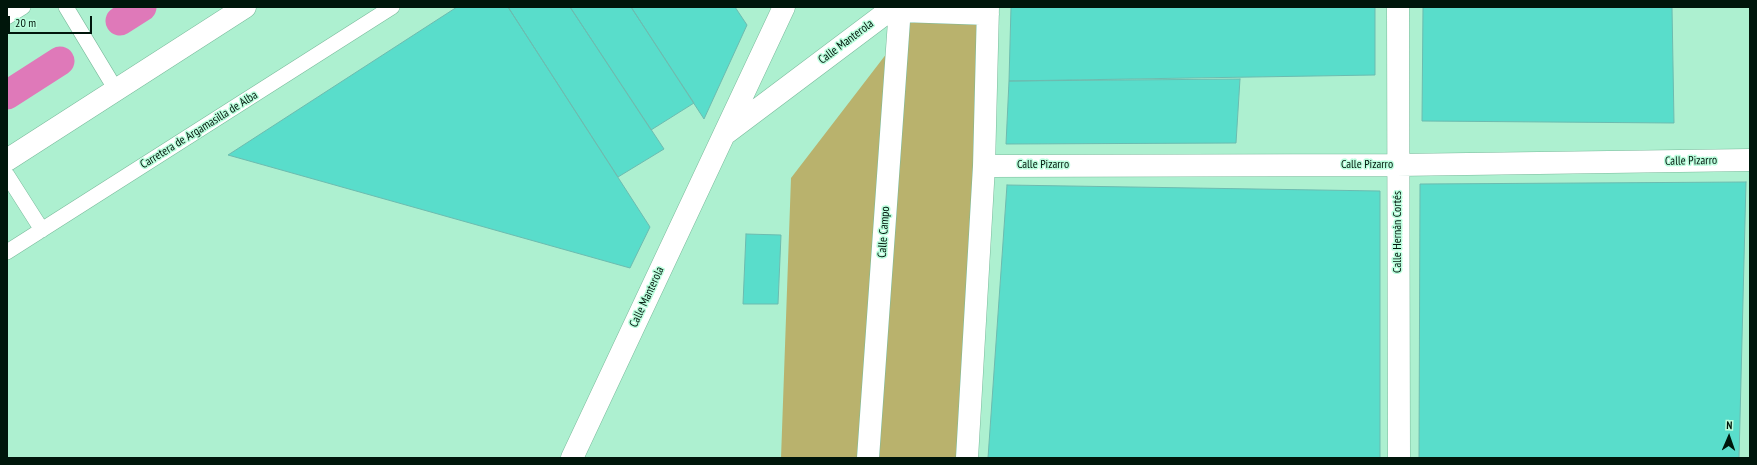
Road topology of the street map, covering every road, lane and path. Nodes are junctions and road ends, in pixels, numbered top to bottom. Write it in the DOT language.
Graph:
graph roads {
  1 [pos="23,7"];
  2 [pos="66,7"];
  3 [pos="245,7"];
  4 [pos="392,7"];
  5 [pos="784,7"];
  6 [pos="1398,7"];
  7 [pos="898,8"];
  8 [pos="988,11"];
  9 [pos="7,17"];
  10 [pos="116,90"];
  11 [pos="722,136"];
  12 [pos="7,160"];
  13 [pos="1750,160"];
  14 [pos="1398,165"];
  15 [pos="984,166"];
  16 [pos="7,175"];
  17 [pos="42,230"];
  18 [pos="7,252"];
  19 [pos="572,458"];
  20 [pos="868,458"];
  21 [pos="966,458"];
  22 [pos="1399,458"];
  1 -- 9 [label="lane"];
  2 -- 10 [label="lane"];
  3 -- 10 [label="main road"];
  4 -- 17 [label="lane, Carretera de Argamasilla de Alba"];
  5 -- 11 [label="main road, Calle Manterola"];
  6 -- 14 [label="main road, Calle Hernán Cortés"];
  7 -- 8 [label="main road"];
  7 -- 11 [label="main road, Calle Manterola"];
  7 -- 20 [label="main road, Calle Campo"];
  8 -- 15 [label="main road"];
  10 -- 12 [label="main road"];
  11 -- 19 [label="main road, Calle Manterola"];
  13 -- 14 [label="main road, Calle Pizarro"];
  14 -- 15 [label="main road, Calle Pizarro"];
  14 -- 22 [label="main road, Calle Hernán Cortés"];
  15 -- 21 [label="main road"];
  16 -- 17 [label="lane"];
  17 -- 18 [label="lane, Carretera de Argamasilla de Alba"];
}
